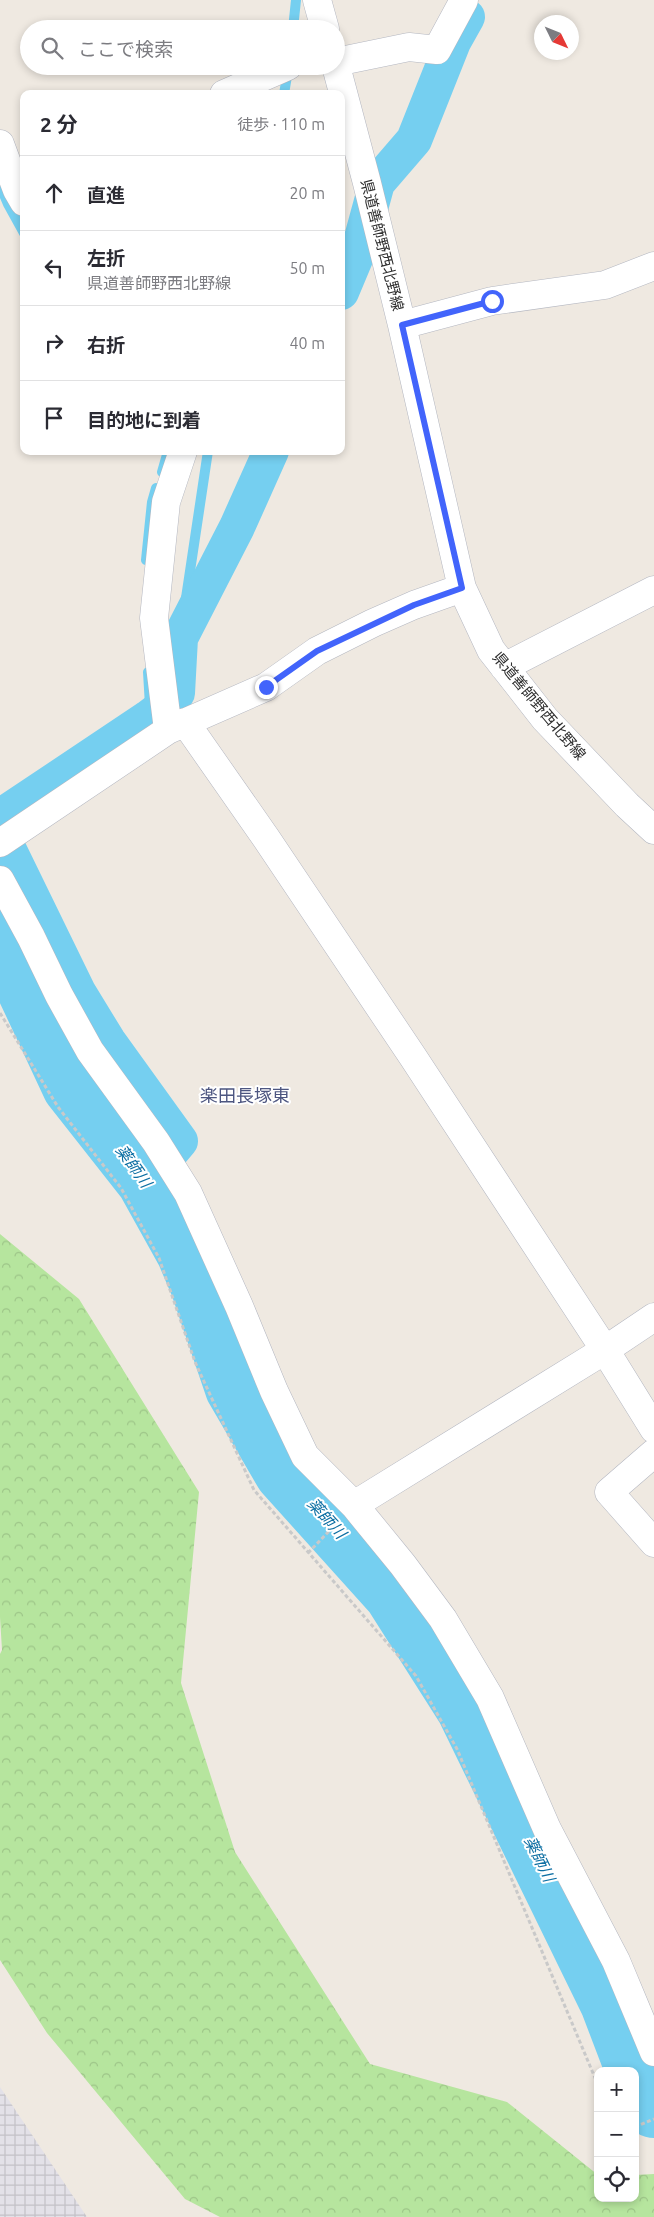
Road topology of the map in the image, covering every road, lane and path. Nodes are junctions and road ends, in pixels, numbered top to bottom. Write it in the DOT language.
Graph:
graph roads {
  1 [pos="317,0"];
  2 [pos="464,0"];
  3 [pos="323,20"];
  4 [pos="345,60"];
  5 [pos="267,75"];
  6 [pos="338,75"];
  7 [pos="233,90"];
  8 [pos="342,90"];
  9 [pos="345,100"];
  10 [pos="0,144"];
  11 [pos="20,189"];
  12 [pos="654,266"];
  13 [pos="402,325"];
  14 [pos="182,455"];
  15 [pos="462,588"];
  16 [pos="654,590"];
  17 [pos="504,667"];
  18 [pos="176,726"];
  19 [pos="654,830"];
  20 [pos="0,843"];
  21 [pos="0,880"];
  22 [pos="0,1013"];
  23 [pos="654,1317"];
  24 [pos="605,1350"];
  25 [pos="654,1429"];
  26 [pos="654,1453"];
  27 [pos="354,1505"];
  28 [pos="654,1543"];
  29 [pos="654,2052"];
  30 [pos="594,2075"];
  31 [pos="654,2118"];
  32 [pos="639,2125"];
  1 -- 3 [label="street"];
  2 -- 4 [label="street"];
  5 -- 7 [label="street"];
  6 -- 8 [label="street, 県道善師野西北野線"];
  9 -- 13 [label="street, 県道善師野西北野線"];
  10 -- 11 [label="street"];
  12 -- 13 [label="street"];
  13 -- 15 [label="street, 県道善師野西北野線"];
  14 -- 18 [label="street"];
  15 -- 17 [label="street, 県道善師野西北野線"];
  15 -- 18 [label="street"];
  16 -- 17 [label="street"];
  17 -- 19 [label="street, 県道善師野西北野線"];
  18 -- 20 [label="street"];
  18 -- 24 [label="street"];
  21 -- 27 [label="street"];
  22 -- 30 [label="path"];
  23 -- 24 [label="street"];
  24 -- 25 [label="street"];
  24 -- 27 [label="street"];
  26 -- 28 [label="street"];
  27 -- 29 [label="street"];
  31 -- 32 [label="path"];
}
